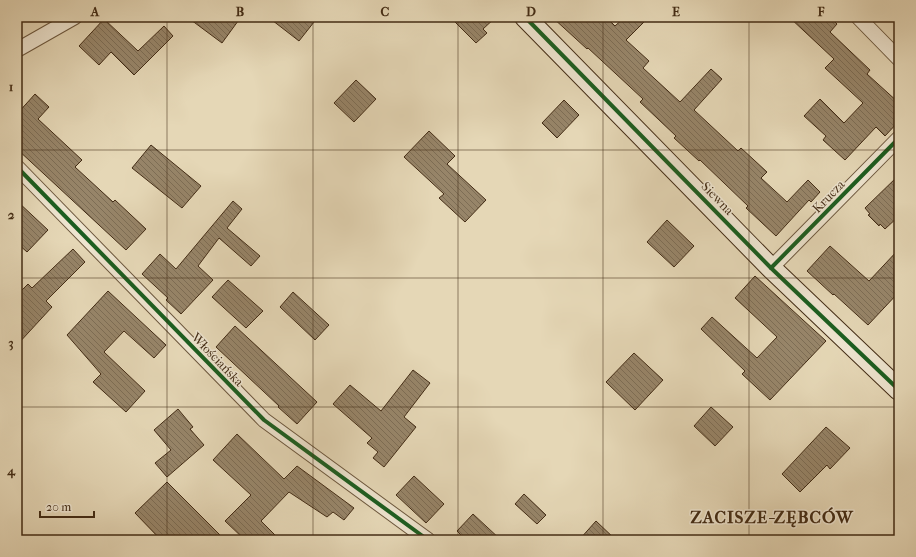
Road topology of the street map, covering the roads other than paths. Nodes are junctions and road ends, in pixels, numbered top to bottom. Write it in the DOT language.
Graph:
graph roads {
  1 [pos="75,17"];
  2 [pos="525,17"];
  3 [pos="858,17"];
  4 [pos="17,50"];
  5 [pos="899,59"];
  6 [pos="899,138"];
  7 [pos="17,167"];
  8 [pos="771,268"];
  9 [pos="899,390"];
  10 [pos="428,540"];
  1 -- 4 [label="street"];
  2 -- 8 [label="street, Siewna"];
  3 -- 5 [label="street"];
  6 -- 8 [label="street, Krucza"];
  7 -- 10 [label="street, Włościańska"];
  8 -- 9 [label="street, Siewna"];
}
